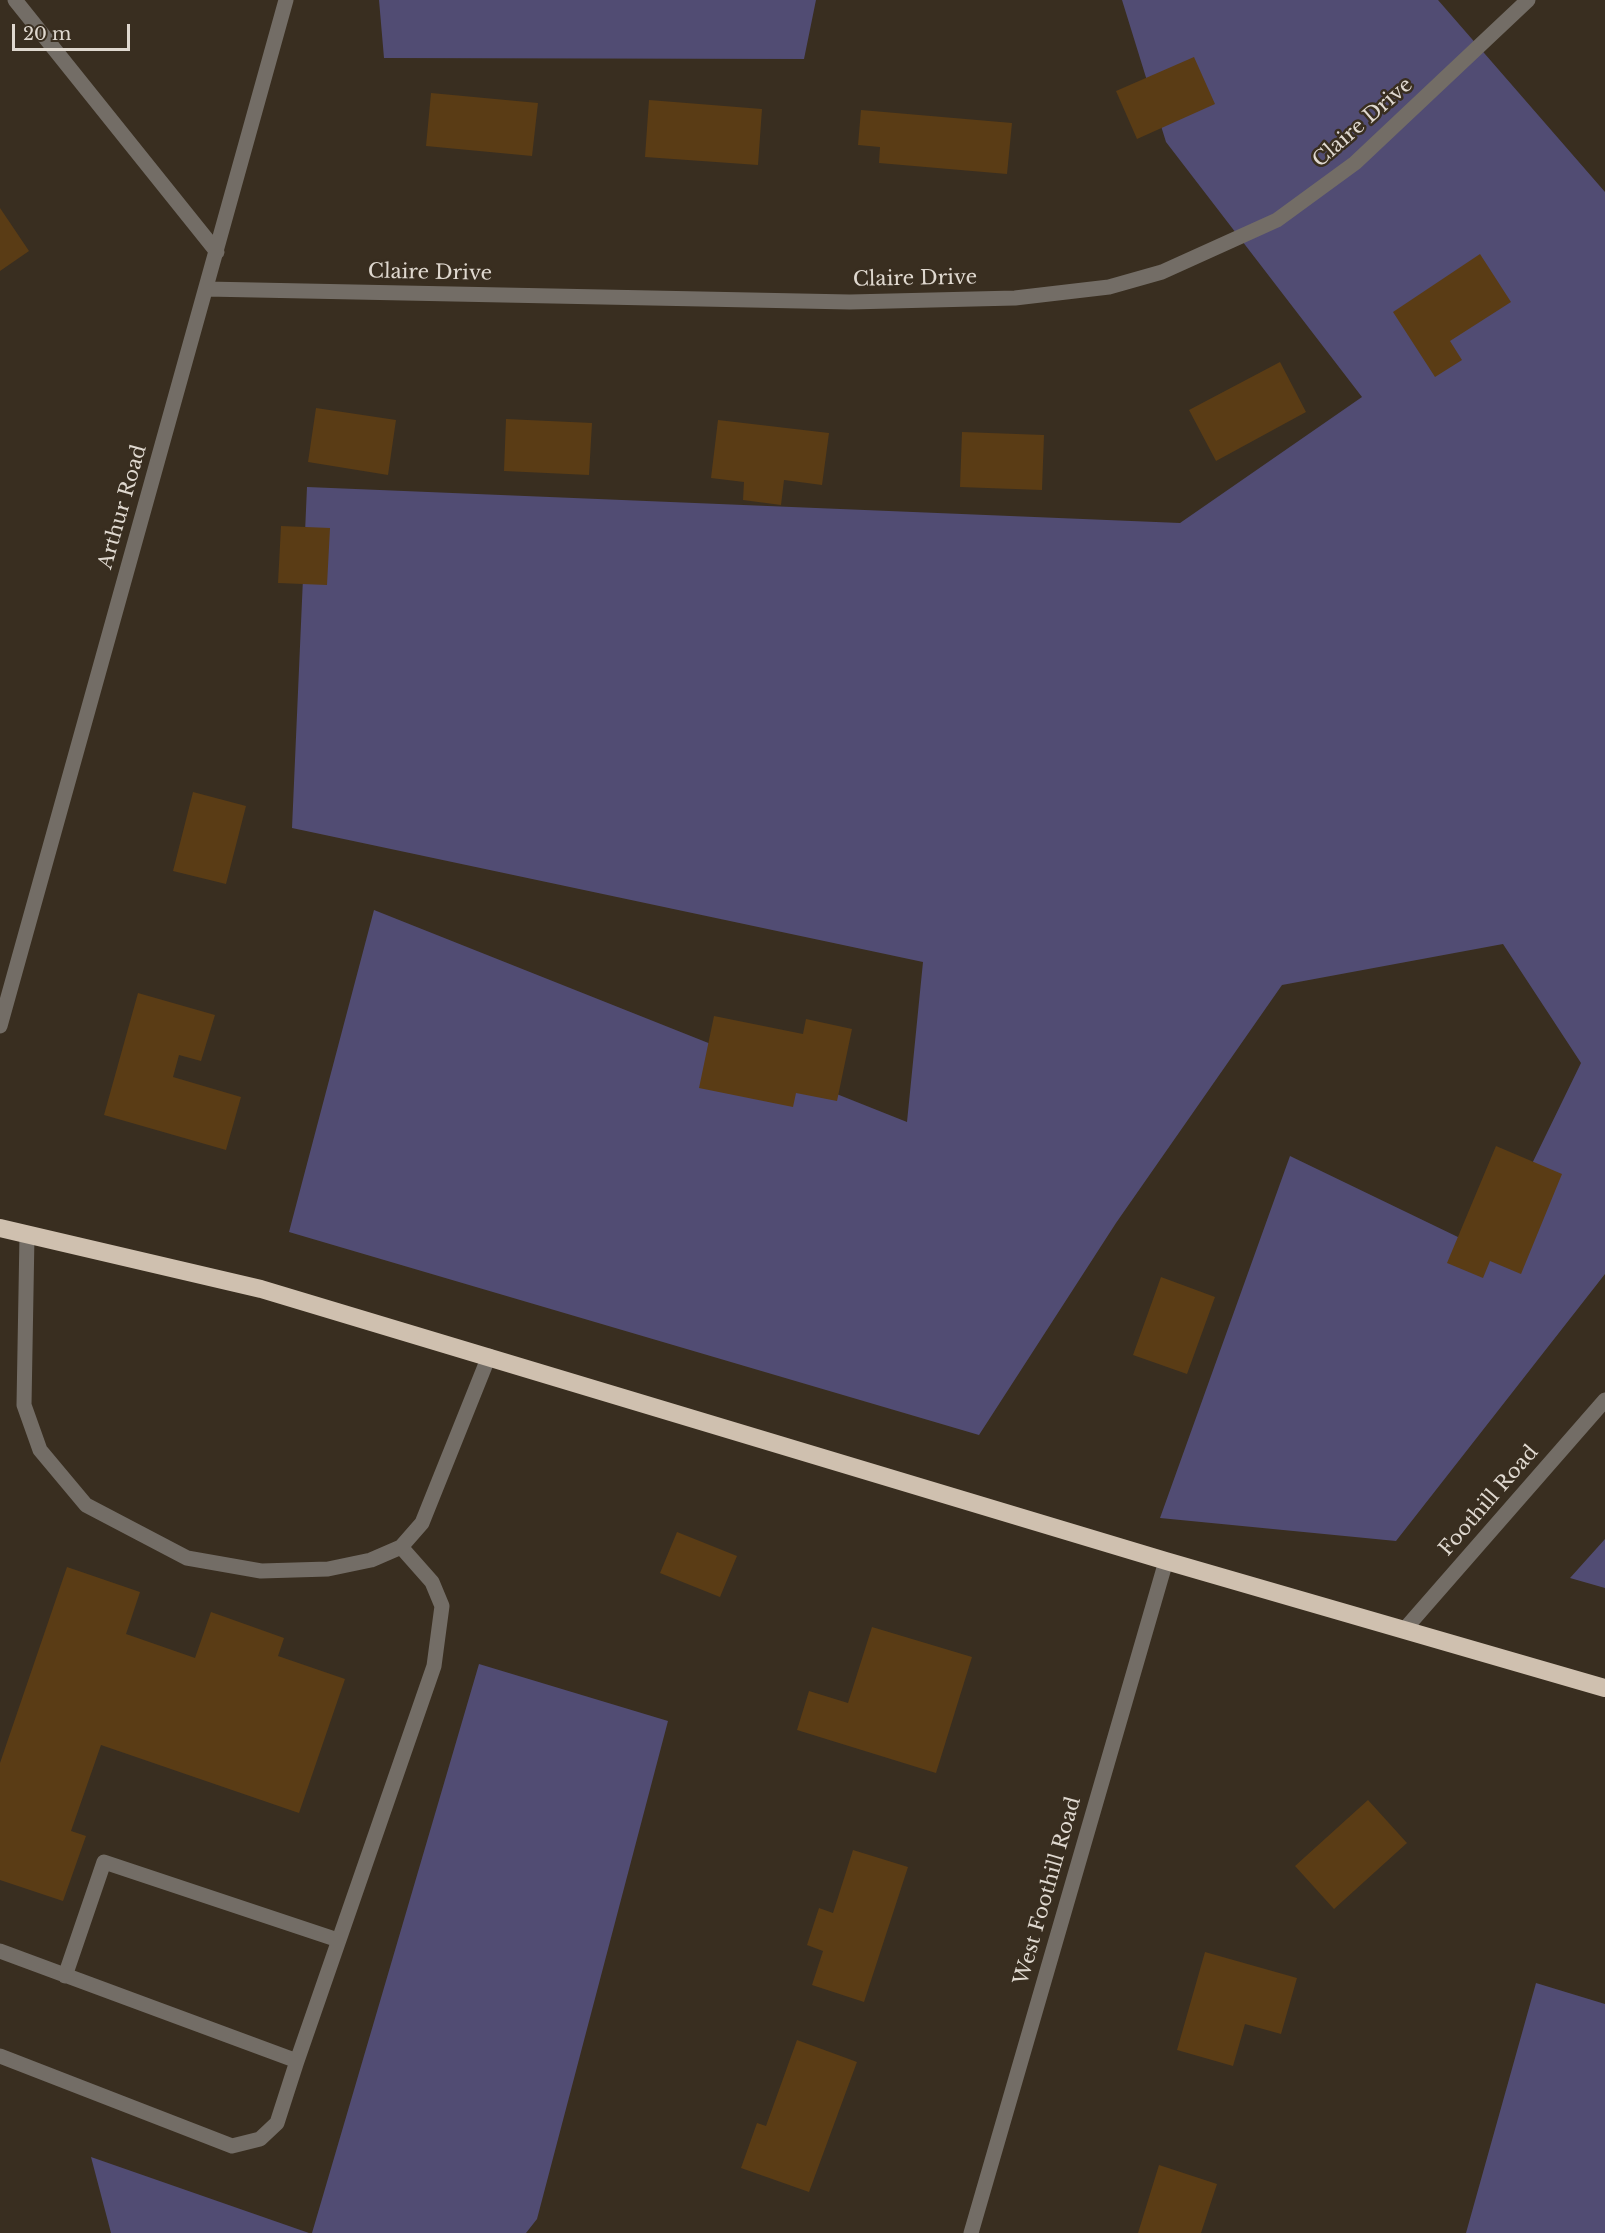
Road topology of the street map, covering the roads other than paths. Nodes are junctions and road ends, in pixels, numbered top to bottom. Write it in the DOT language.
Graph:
graph roads {
  1 [pos="15,0"];
  2 [pos="286,0"];
  3 [pos="1528,0"];
  4 [pos="217,252"];
  5 [pos="206,289"];
  6 [pos="0,1026"];
  7 [pos="0,1228"];
  8 [pos="27,1234"];
  9 [pos="489,1356"];
  10 [pos="1605,1400"];
  11 [pos="401,1547"];
  12 [pos="1166,1561"];
  13 [pos="1404,1630"];
  14 [pos="1605,1688"];
  15 [pos="338,1940"];
  16 [pos="0,1951"];
  17 [pos="65,1976"];
  18 [pos="0,2056"];
  19 [pos="297,2061"];
  20 [pos="971,2233"];
  1 -- 4 [label="street"];
  2 -- 4 [label="street, Arthur Road"];
  3 -- 5 [label="street, Claire Drive"];
  4 -- 5 [label="street, Arthur Road"];
  5 -- 6 [label="street, Arthur Road"];
  7 -- 8 [label="highway"];
  8 -- 9 [label="highway"];
  8 -- 11 [label="street"];
  9 -- 11 [label="street"];
  9 -- 12 [label="highway"];
  10 -- 13 [label="street, Foothill Road"];
  11 -- 15 [label="street"];
  12 -- 13 [label="highway"];
  12 -- 20 [label="street, West Foothill Road"];
  13 -- 14 [label="highway"];
  15 -- 17 [label="street"];
  15 -- 19 [label="street"];
  16 -- 17 [label="street"];
  17 -- 19 [label="street"];
  18 -- 19 [label="street"];
}
